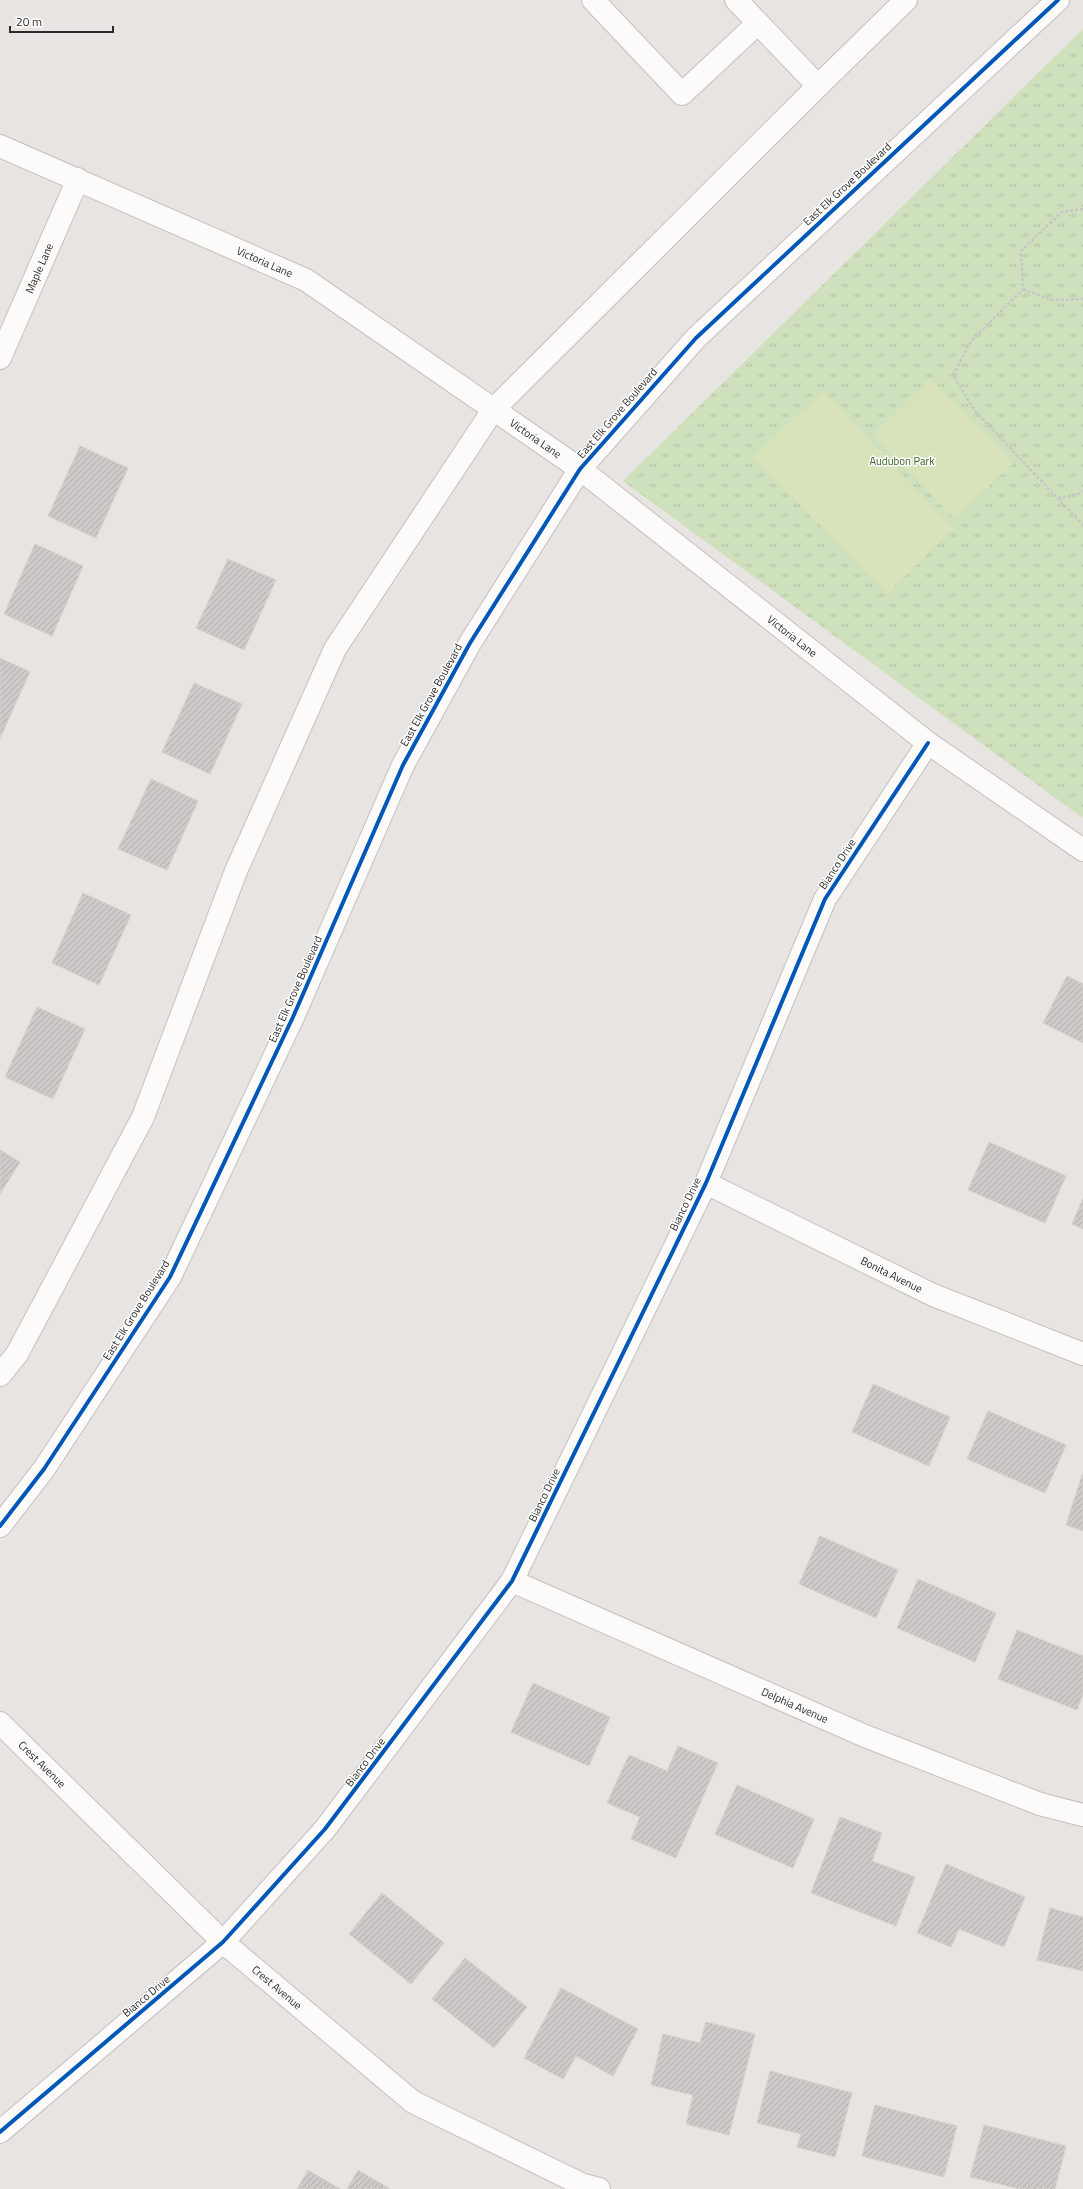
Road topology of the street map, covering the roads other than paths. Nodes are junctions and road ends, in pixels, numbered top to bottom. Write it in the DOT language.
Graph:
graph roads {
  1 [pos="593,0"];
  2 [pos="736,0"];
  3 [pos="906,0"];
  4 [pos="1058,0"];
  5 [pos="758,23"];
  6 [pos="818,86"];
  7 [pos="0,146"];
  8 [pos="78,179"];
  9 [pos="0,358"];
  10 [pos="494,410"];
  11 [pos="580,469"];
  12 [pos="928,742"];
  13 [pos="1083,850"];
  14 [pos="706,1183"];
  15 [pos="1083,1354"];
  16 [pos="0,1375"];
  17 [pos="0,1526"];
  18 [pos="512,1581"];
  19 [pos="0,1723"];
  20 [pos="1083,1815"];
  21 [pos="223,1942"];
  22 [pos="0,2132"];
  23 [pos="588,2188"];
  1 -- 5 [label="street"];
  2 -- 5 [label="street"];
  3 -- 6 [label="street"];
  4 -- 11 [label="street, East Elk Grove Boulevard"];
  5 -- 6 [label="street"];
  6 -- 10 [label="street"];
  7 -- 8 [label="street, Victoria Lane"];
  8 -- 9 [label="street, Maple Lane"];
  8 -- 10 [label="street, Victoria Lane"];
  10 -- 11 [label="street, Victoria Lane"];
  10 -- 16 [label="street"];
  11 -- 12 [label="street, Victoria Lane"];
  11 -- 17 [label="street, East Elk Grove Boulevard"];
  12 -- 13 [label="street, Victoria Lane"];
  12 -- 14 [label="street, Bianco Drive"];
  14 -- 15 [label="street, Bonita Avenue"];
  14 -- 18 [label="street, Bianco Drive"];
  18 -- 20 [label="street, Delphia Avenue"];
  18 -- 21 [label="street, Bianco Drive"];
  19 -- 21 [label="street, Crest Avenue"];
  21 -- 22 [label="street, Bianco Drive"];
  21 -- 23 [label="street, Crest Avenue"];
}
